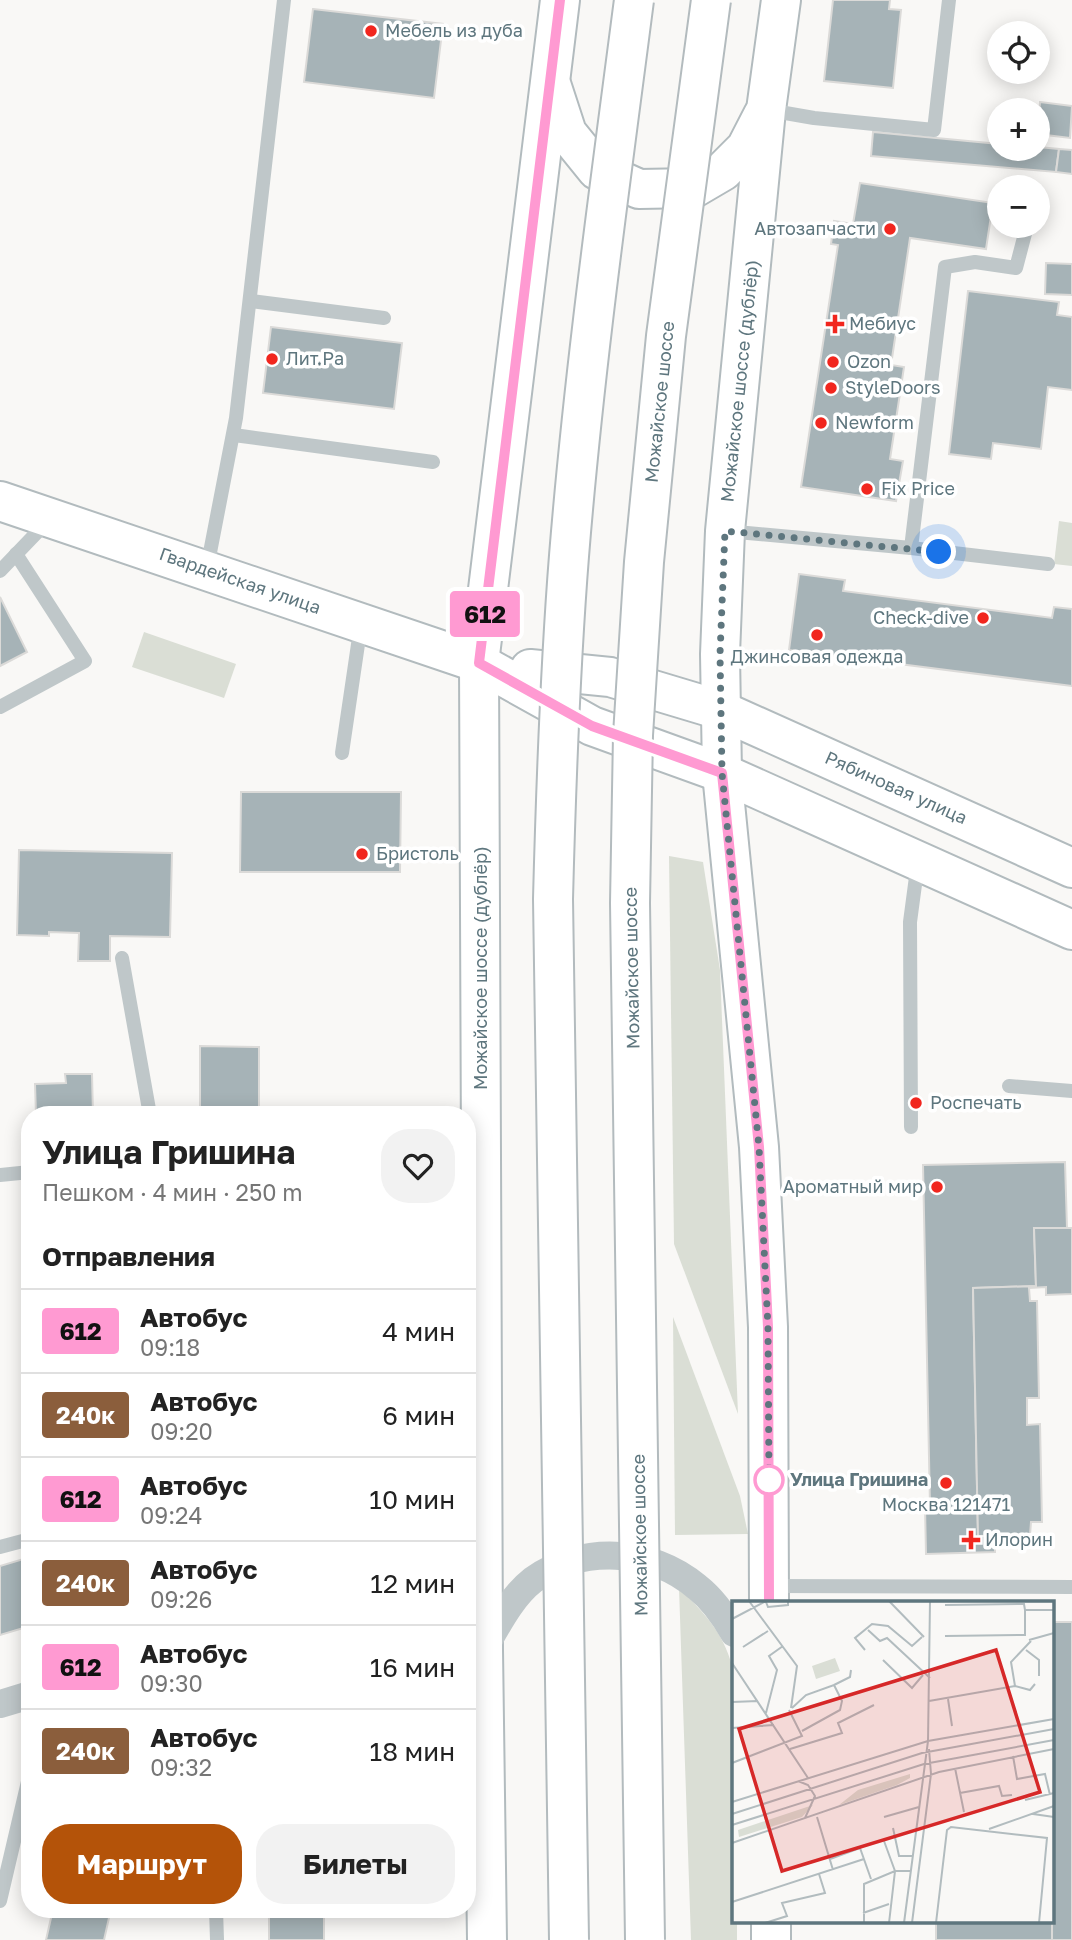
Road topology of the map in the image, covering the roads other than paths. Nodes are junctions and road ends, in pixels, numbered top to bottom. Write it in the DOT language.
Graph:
graph roads {
  1 [pos="284,0"];
  2 [pos="560,0"];
  3 [pos="634,0"];
  4 [pos="711,0"];
  5 [pos="781,0"];
  6 [pos="949,0"];
  7 [pos="549,78"];
  8 [pos="766,110"];
  9 [pos="1024,238"];
  10 [pos="251,301"];
  11 [pos="384,318"];
  12 [pos="233,435"];
  13 [pos="433,462"];
  14 [pos="0,501"];
  15 [pos="51,517"];
  16 [pos="725,531"];
  17 [pos="911,548"];
  18 [pos="16,554"];
  19 [pos="1048,564"];
  20 [pos="207,570"];
  21 [pos="0,571"];
  22 [pos="361,623"];
  23 [pos="479,663"];
  24 [pos="0,707"];
  25 [pos="720,710"];
  26 [pos="342,753"];
  27 [pos="722,773"];
  28 [pos="919,861"];
  29 [pos="1072,868"];
  30 [pos="1072,930"];
  31 [pos="122,958"];
  32 [pos="1009,1086"];
  33 [pos="1072,1091"];
  34 [pos="148,1106"];
  35 [pos="911,1127"];
  36 [pos="21,1173"];
  37 [pos="0,1175"];
  38 [pos="476,1342"];
  39 [pos="21,1541"];
  40 [pos="0,1547"];
  41 [pos="476,1579"];
  42 [pos="1072,1587"];
  43 [pos="769,1594"];
  44 [pos="732,1631"];
  45 [pos="483,1650"];
  46 [pos="21,1698"];
  47 [pos="0,1704"];
  48 [pos="21,1811"];
  49 [pos="0,1901"];
  50 [pos="216,1918"];
  51 [pos="217,1940"];
  52 [pos="487,1940"];
  53 [pos="569,1940"];
  54 [pos="645,1940"];
  1 -- 10 [label="lane"];
  2 -- 7 [label="main road, Можайское шоссе (дублёр)"];
  3 -- 53 [label="main road, bridge"];
  4 -- 54 [label="main road, Можайское шоссе, bridge"];
  5 -- 8 [label="main road, Можайское шоссе (дублёр)"];
  6 -- 8 [label="lane"];
  7 -- 8 [label="main road"];
  7 -- 23 [label="main road, Можайское шоссе (дублёр)"];
  8 -- 16 [label="main road, Можайское шоссе (дублёр)"];
  9 -- 17 [label="lane"];
  10 -- 11 [label="lane"];
  10 -- 12 [label="lane"];
  12 -- 13 [label="lane"];
  12 -- 20 [label="lane"];
  14 -- 15 [label="main road, Гвардейская улица"];
  15 -- 18 [label="lane"];
  15 -- 20 [label="main road, Гвардейская улица"];
  16 -- 17 [label="lane"];
  16 -- 25 [label="main road, Можайское шоссе (дублёр)"];
  17 -- 19 [label="lane"];
  18 -- 21 [label="lane"];
  18 -- 24 [label="lane"];
  20 -- 22 [label="main road, Гвардейская улица"];
  22 -- 23 [label="main road, Гвардейская улица"];
  22 -- 26 [label="lane"];
  23 -- 25 [label="main road, Рябиновая улица"];
  23 -- 27 [label="main road"];
  23 -- 38 [label="main road, Можайское шоссе (дублёр)"];
  25 -- 27 [label="main road, Можайское шоссе (дублёр)"];
  25 -- 29 [label="main road, Рябиновая улица"];
  27 -- 28 [label="main road"];
  27 -- 43 [label="main road, Можайское шоссе (дублёр)"];
  28 -- 30 [label="main road"];
  28 -- 35 [label="lane"];
  31 -- 34 [label="lane"];
  32 -- 33 [label="lane"];
  36 -- 37 [label="lane"];
  39 -- 40 [label="lane"];
  41 -- 45 [label="main road, Можайское шоссе (дублёр)"];
  42 -- 43 [label="lane"];
  44 -- 45 [label="street"];
  45 -- 52 [label="main road, Можайское шоссе (дублёр)"];
  46 -- 47 [label="street"];
  48 -- 49 [label="lane"];
  50 -- 51 [label="lane"];
}
